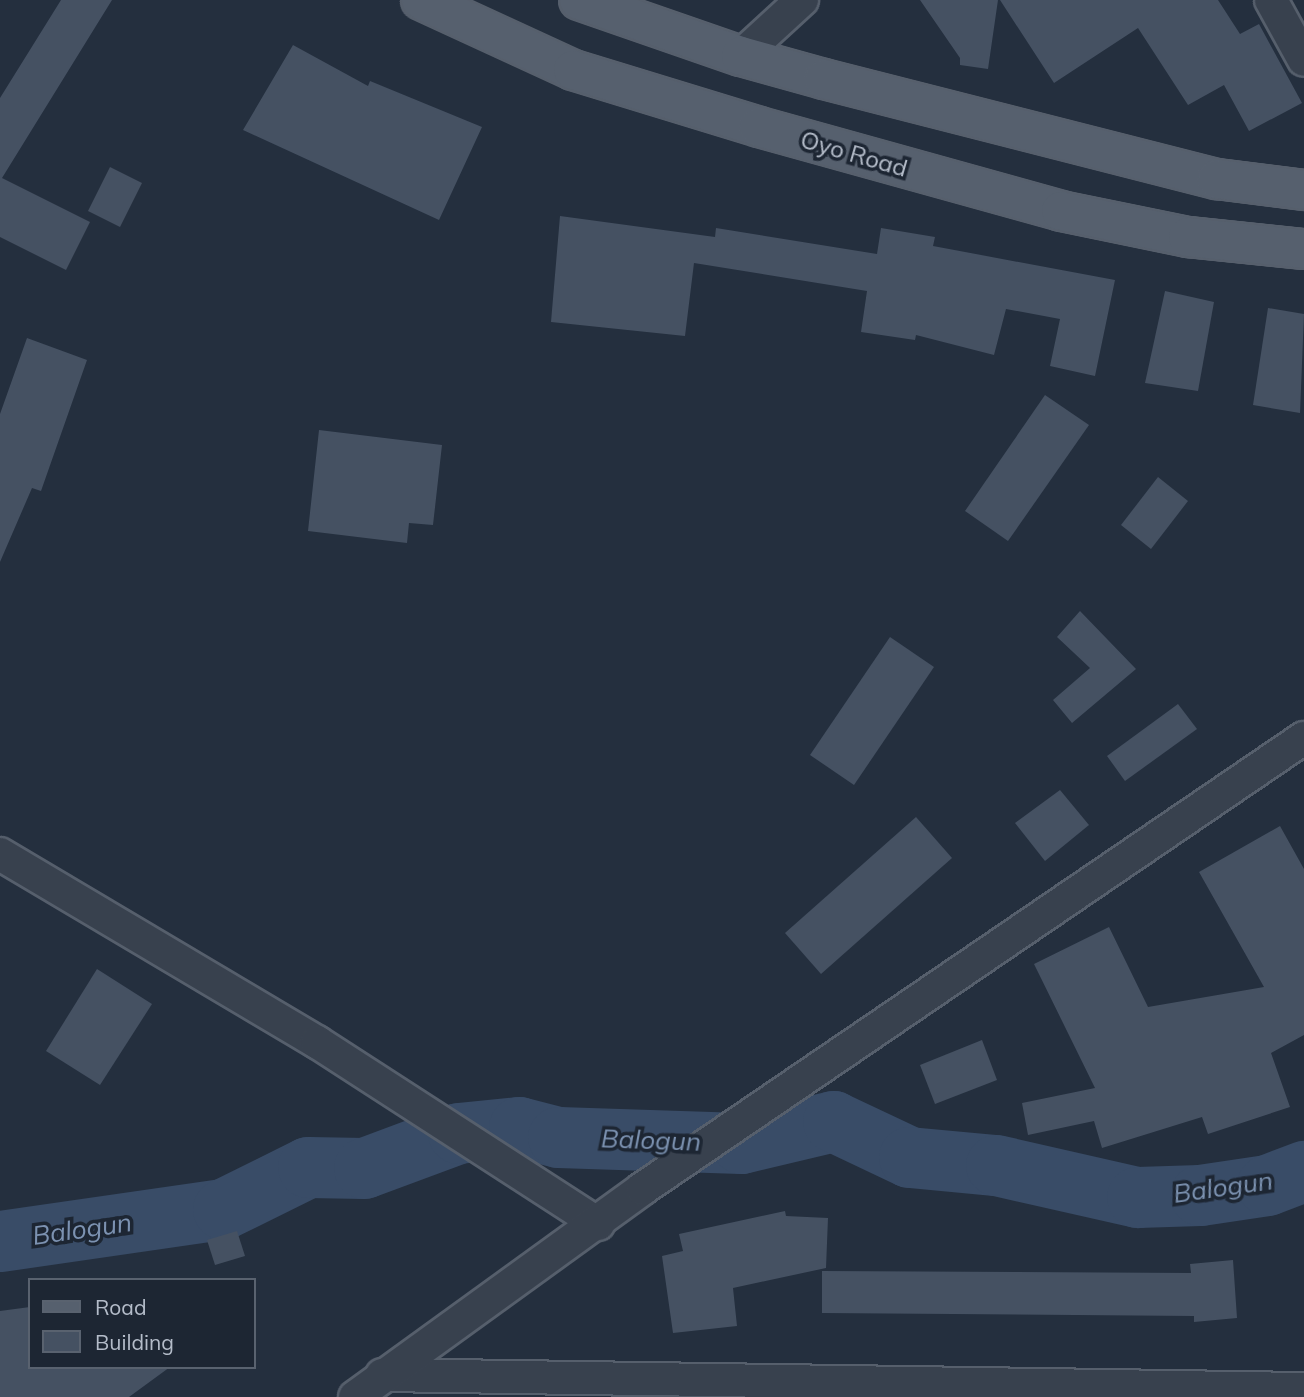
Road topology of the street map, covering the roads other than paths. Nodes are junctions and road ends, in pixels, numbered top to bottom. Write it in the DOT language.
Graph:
graph roads {
  1 [pos="421,0"];
  2 [pos="579,0"];
  3 [pos="802,0"];
  4 [pos="1280,3"];
  5 [pos="741,56"];
  6 [pos="1304,60"];
  7 [pos="1304,190"];
  8 [pos="1304,248"];
  9 [pos="1304,738"];
  10 [pos="0,854"];
  11 [pos="598,1224"];
  12 [pos="382,1375"];
  13 [pos="1304,1389"];
  14 [pos="355,1397"];
  1 -- 8 [label="main road, Oyo Road"];
  2 -- 5 [label="main road"];
  3 -- 5 [label="street"];
  4 -- 6 [label="street"];
  5 -- 7 [label="main road"];
  9 -- 11 [label="street"];
  10 -- 11 [label="street"];
  11 -- 12 [label="street"];
  12 -- 13 [label="street"];
  12 -- 14 [label="street"];
}
